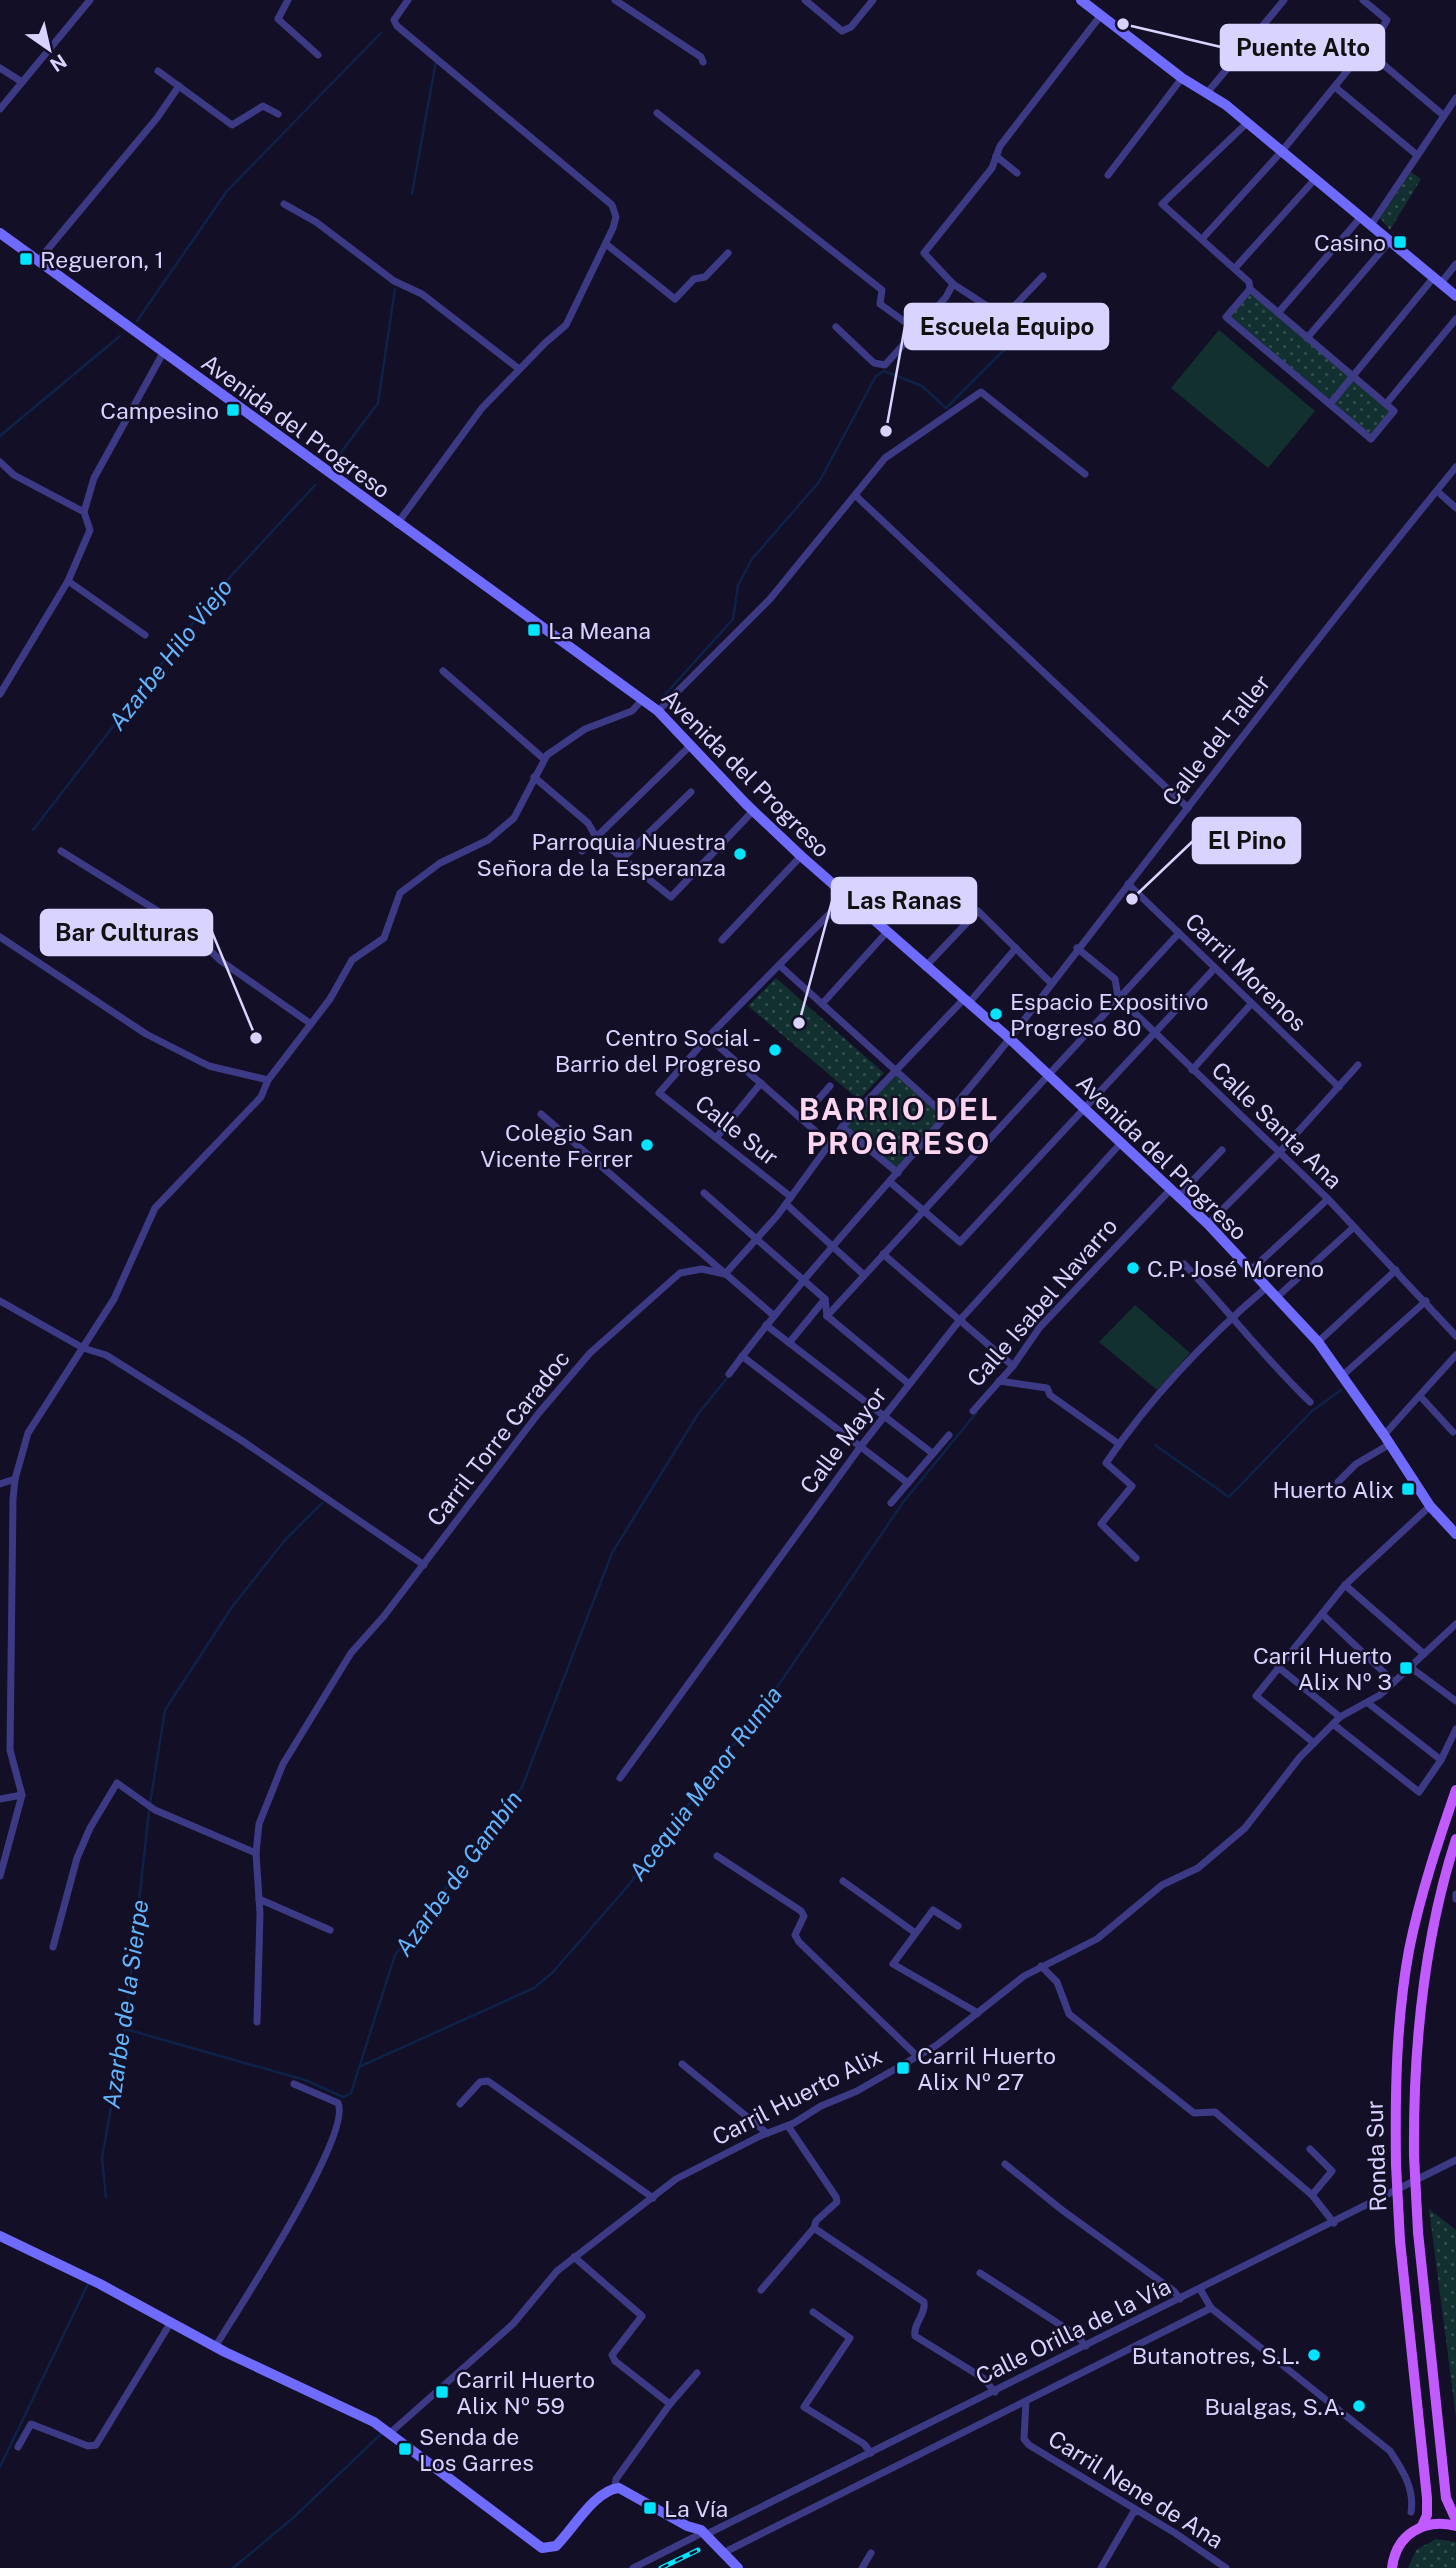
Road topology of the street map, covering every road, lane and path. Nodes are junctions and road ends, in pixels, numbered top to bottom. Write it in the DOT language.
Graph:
graph roads {
  1 [pos="90,0"];
  2 [pos="288,0"];
  3 [pos="408,0"];
  4 [pos="615,0"];
  5 [pos="805,0"];
  6 [pos="873,0"];
  7 [pos="1081,0"];
  8 [pos="1284,0"];
  9 [pos="1363,0"];
  10 [pos="1101,15"];
  11 [pos="1366,50"];
  12 [pos="318,55"];
  13 [pos="703,62"];
  14 [pos="0,68"];
  15 [pos="158,71"];
  16 [pos="1182,78"];
  17 [pos="22,82"];
  18 [pos="179,86"];
  19 [pos="1335,86"];
  20 [pos="1207,93"];
  21 [pos="1456,98"];
  22 [pos="0,109"];
  23 [pos="657,113"];
  24 [pos="278,114"];
  25 [pos="1443,115"];
  26 [pos="1248,122"];
  27 [pos="1282,151"];
  28 [pos="1417,155"];
  29 [pos="996,156"];
  30 [pos="1017,173"];
  31 [pos="1108,175"];
  32 [pos="1316,178"];
  33 [pos="284,204"];
  34 [pos="1361,217"];
  35 [pos="1371,225"];
  36 [pos="0,233"];
  37 [pos="1202,239"];
  38 [pos="1390,241"];
  39 [pos="606,244"];
  40 [pos="729,253"];
  41 [pos="38,261"];
  42 [pos="1456,264"];
  43 [pos="1234,268"];
  44 [pos="1043,276"];
  45 [pos="1437,280"];
  46 [pos="953,284"];
  47 [pos="1250,289"];
  48 [pos="1456,296"];
  49 [pos="1278,313"];
  50 [pos="1456,319"];
  51 [pos="836,327"];
  52 [pos="916,330"];
  53 [pos="1307,338"];
  54 [pos="163,353"];
  55 [pos="519,369"];
  56 [pos="1352,376"];
  57 [pos="1330,404"];
  58 [pos="1385,404"];
  59 [pos="0,462"];
  60 [pos="1456,467"];
  61 [pos="1085,474"];
  62 [pos="1437,491"];
  63 [pos="856,496"];
  64 [pos="1456,508"];
  65 [pos="84,512"];
  66 [pos="397,524"];
  67 [pos="68,581"];
  68 [pos="145,635"];
  69 [pos="443,671"];
  70 [pos="0,694"];
  71 [pos="643,699"];
  72 [pos="658,710"];
  73 [pos="691,745"];
  74 [pos="544,759"];
  75 [pos="534,777"];
  76 [pos="691,793"];
  77 [pos="1188,808"];
  78 [pos="753,811"];
  79 [pos="596,837"];
  80 [pos="61,850"];
  81 [pos="582,851"];
  82 [pos="802,856"];
  83 [pos="622,859"];
  84 [pos="1128,884"];
  85 [pos="846,897"];
  86 [pos="886,933"];
  87 [pos="1179,933"];
  88 [pos="0,937"];
  89 [pos="722,940"];
  90 [pos="1016,948"];
  91 [pos="1077,948"];
  92 [pos="779,965"];
  93 [pos="925,967"];
  94 [pos="1214,969"];
  95 [pos="1051,983"];
  96 [pos="1118,997"];
  97 [pos="965,1002"];
  98 [pos="822,1004"];
  99 [pos="1251,1004"];
  100 [pos="311,1024"];
  101 [pos="1153,1032"];
  102 [pos="708,1037"];
  103 [pos="1009,1038"];
  104 [pos="1358,1065"];
  105 [pos="1192,1070"];
  106 [pos="895,1071"];
  107 [pos="1048,1075"];
  108 [pos="268,1080"];
  109 [pos="761,1083"];
  110 [pos="830,1086"];
  111 [pos="1339,1087"];
  112 [pos="1084,1109"];
  113 [pos="541,1114"];
  114 [pos="946,1115"];
  115 [pos="801,1119"];
  116 [pos="842,1128"];
  117 [pos="716,1138"];
  118 [pos="830,1144"];
  119 [pos="1120,1144"];
  120 [pos="1222,1150"];
  121 [pos="1278,1154"];
  122 [pos="898,1173"];
  123 [pos="890,1182"];
  124 [pos="705,1193"];
  125 [pos="1174,1193"];
  126 [pos="1328,1199"];
  127 [pos="788,1200"];
  128 [pos="922,1211"];
  129 [pos="1208,1224"];
  130 [pos="1354,1227"];
  131 [pos="756,1239"];
  132 [pos="834,1247"];
  133 [pos="883,1254"];
  134 [pos="1184,1264"];
  135 [pos="1251,1270"];
  136 [pos="1396,1270"];
  137 [pos="725,1274"];
  138 [pos="864,1275"];
  139 [pos="804,1280"];
  140 [pos="1267,1287"];
  141 [pos="1276,1297"];
  142 [pos="825,1299"];
  143 [pos="0,1301"];
  144 [pos="1426,1301"];
  145 [pos="773,1315"];
  146 [pos="1234,1315"];
  147 [pos="827,1316"];
  148 [pos="959,1321"];
  149 [pos="766,1325"];
  150 [pos="1456,1336"];
  151 [pos="1318,1342"];
  152 [pos="789,1343"];
  153 [pos="83,1348"];
  154 [pos="742,1356"];
  155 [pos="1455,1359"];
  156 [pos="1013,1366"];
  157 [pos="729,1374"];
  158 [pos="1343,1375"];
  159 [pos="999,1381"];
  160 [pos="909,1384"];
  161 [pos="1420,1396"];
  162 [pos="1310,1402"];
  163 [pos="973,1411"];
  164 [pos="887,1415"];
  165 [pos="1453,1432"];
  166 [pos="949,1435"];
  167 [pos="1387,1439"];
  168 [pos="1119,1444"];
  169 [pos="861,1446"];
  170 [pos="932,1453"];
  171 [pos="15,1479"];
  172 [pos="1338,1482"];
  173 [pos="908,1483"];
  174 [pos="0,1484"];
  175 [pos="891,1503"];
  176 [pos="1430,1506"];
  177 [pos="1454,1530"];
  178 [pos="1136,1558"];
  179 [pos="424,1565"];
  180 [pos="1345,1585"];
  181 [pos="1322,1614"];
  182 [pos="1456,1624"];
  183 [pos="1424,1654"];
  184 [pos="1278,1667"];
  185 [pos="1410,1667"];
  186 [pos="1394,1682"];
  187 [pos="1456,1701"];
  188 [pos="1368,1703"];
  189 [pos="1340,1717"];
  190 [pos="1333,1724"];
  191 [pos="1456,1729"];
  192 [pos="1314,1743"];
  193 [pos="1441,1760"];
  194 [pos="621,1778"];
  195 [pos="1456,1790"];
  196 [pos="22,1795"];
  197 [pos="0,1799"];
  198 [pos="1456,1839"];
  199 [pos="256,1853"];
  200 [pos="717,1856"];
  201 [pos="0,1876"];
  202 [pos="843,1881"];
  203 [pos="259,1899"];
  204 [pos="958,1926"];
  205 [pos="330,1930"];
  206 [pos="914,1931"];
  207 [pos="53,1947"];
  208 [pos="1041,1966"];
  209 [pos="978,2012"];
  210 [pos="257,2022"];
  211 [pos="916,2055"];
  212 [pos="682,2064"];
  213 [pos="294,2084"];
  214 [pos="460,2104"];
  215 [pos="789,2126"];
  216 [pos="767,2133"];
  217 [pos="1310,2149"];
  218 [pos="1456,2160"];
  219 [pos="1005,2164"];
  220 [pos="1312,2195"];
  221 [pos="653,2198"];
  222 [pos="1334,2223"];
  223 [pos="814,2228"];
  224 [pos="0,2236"];
  225 [pos="574,2257"];
  226 [pos="980,2273"];
  227 [pos="1200,2289"];
  228 [pos="761,2290"];
  229 [pos="1180,2299"];
  230 [pos="1211,2308"];
  231 [pos="813,2312"];
  232 [pos="172,2322"];
  233 [pos="1086,2346"];
  234 [pos="215,2347"];
  235 [pos="697,2373"];
  236 [pos="995,2392"];
  237 [pos="1026,2401"];
  238 [pos="670,2404"];
  239 [pos="390,2433"];
  240 [pos="18,2447"];
  241 [pos="872,2453"];
  242 [pos="615,2488"];
  243 [pos="1138,2511"];
  244 [pos="1411,2512"];
  245 [pos="1456,2520"];
  246 [pos="1422,2526"];
  247 [pos="1456,2526"];
  248 [pos="705,2533"];
  249 [pos="723,2553"];
  250 [pos="871,2553"];
  251 [pos="1392,2567"];
  252 [pos="633,2568"];
  253 [pos="738,2568"];
  254 [pos="862,2568"];
  255 [pos="1101,2568"];
  256 [pos="1226,2568"];
  1 -- 17 [label="street"];
  2 -- 12 [label="street"];
  3 -- 39 [label="street"];
  4 -- 13 [label="street"];
  5 -- 6 [label="street"];
  7 -- 10 [label="main road"];
  8 -- 20 [label="street"];
  9 -- 11 [label="street"];
  10 -- 16 [label="main road"];
  10 -- 29 [label="street"];
  11 -- 19 [label="street"];
  11 -- 25 [label="street"];
  14 -- 17 [label="street"];
  15 -- 18 [label="street"];
  16 -- 20 [label="main road"];
  16 -- 31 [label="street"];
  17 -- 22 [label="street"];
  18 -- 24 [label="street"];
  18 -- 41 [label="street"];
  19 -- 27 [label="street"];
  19 -- 28 [label="street"];
  20 -- 26 [label="main road"];
  21 -- 25 [label="street"];
  23 -- 52 [label="street"];
  25 -- 28 [label="street"];
  26 -- 27 [label="main road"];
  26 -- 37 [label="street"];
  27 -- 32 [label="main road"];
  27 -- 37 [label="street"];
  28 -- 35 [label="street"];
  29 -- 30 [label="street"];
  29 -- 46 [label="street"];
  32 -- 34 [label="main road"];
  32 -- 43 [label="street"];
  33 -- 55 [label="street"];
  34 -- 35 [label="main road"];
  34 -- 49 [label="street"];
  35 -- 38 [label="main road"];
  36 -- 41 [label="main road, Avenida del Progreso"];
  37 -- 43 [label="street"];
  38 -- 45 [label="main road"];
  38 -- 53 [label="street"];
  39 -- 40 [label="street"];
  39 -- 55 [label="street"];
  41 -- 54 [label="main road, Avenida del Progreso"];
  42 -- 45 [label="street"];
  43 -- 47 [label="street"];
  44 -- 46 [label="street"];
  45 -- 48 [label="main road"];
  45 -- 56 [label="street"];
  46 -- 52 [label="street"];
  47 -- 49 [label="street"];
  47 -- 57 [label="street"];
  49 -- 53 [label="street"];
  50 -- 58 [label="street"];
  51 -- 52 [label="street"];
  53 -- 56 [label="street"];
  54 -- 65 [label="street"];
  54 -- 66 [label="main road, Avenida del Progreso"];
  55 -- 66 [label="street"];
  56 -- 57 [label="street"];
  56 -- 58 [label="street"];
  57 -- 58 [label="street"];
  59 -- 65 [label="street"];
  60 -- 62 [label="street, Calle del Taller"];
  61 -- 63 [label="street"];
  62 -- 64 [label="street"];
  62 -- 77 [label="street, Calle del Taller"];
  63 -- 72 [label="street"];
  63 -- 77 [label="street"];
  65 -- 67 [label="street"];
  66 -- 71 [label="main road, Avenida del Progreso"];
  67 -- 68 [label="street"];
  67 -- 70 [label="street"];
  69 -- 74 [label="street"];
  71 -- 72 [label="main road, Avenida del Progreso"];
  71 -- 74 [label="street"];
  72 -- 73 [label="main road, Avenida del Progreso"];
  73 -- 78 [label="main road, Avenida del Progreso"];
  73 -- 79 [label="street"];
  74 -- 75 [label="street"];
  75 -- 79 [label="street"];
  75 -- 100 [label="street"];
  76 -- 83 [label="street"];
  77 -- 84 [label="street, Calle del Taller"];
  78 -- 82 [label="main road, Avenida del Progreso"];
  78 -- 83 [label="street"];
  79 -- 81 [label="street"];
  79 -- 83 [label="street"];
  80 -- 100 [label="street"];
  82 -- 85 [label="main road, Avenida del Progreso"];
  82 -- 89 [label="street"];
  84 -- 87 [label="street, Carril Morenos"];
  84 -- 91 [label="street, Calle del Taller"];
  85 -- 86 [label="main road, Avenida del Progreso"];
  85 -- 92 [label="street"];
  86 -- 93 [label="main road, Avenida del Progreso"];
  86 -- 98 [label="street"];
  87 -- 94 [label="street, Carril Morenos"];
  87 -- 96 [label="street"];
  88 -- 108 [label="street"];
  90 -- 93 [label="street"];
  90 -- 95 [label="street"];
  90 -- 97 [label="street"];
  91 -- 95 [label="street, Calle del Taller"];
  91 -- 96 [label="street, Calle Santa Ana"];
  92 -- 98 [label="street"];
  92 -- 102 [label="street"];
  93 -- 97 [label="main road, Avenida del Progreso"];
  94 -- 99 [label="street, Carril Morenos"];
  94 -- 101 [label="street"];
  95 -- 103 [label="street, Calle del Taller"];
  96 -- 101 [label="street, Calle Santa Ana"];
  96 -- 107 [label="street"];
  97 -- 103 [label="main road, Avenida del Progreso"];
  97 -- 106 [label="street"];
  98 -- 106 [label="street"];
  99 -- 105 [label="street"];
  99 -- 111 [label="street, Carril Morenos"];
  100 -- 108 [label="street"];
  101 -- 105 [label="street, Calle Santa Ana"];
  101 -- 112 [label="street"];
  102 -- 109 [label="street"];
  102 -- 117 [label="street, Calle Sur"];
  103 -- 107 [label="main road, Avenida del Progreso"];
  103 -- 114 [label="street, Calle del Taller"];
  104 -- 111 [label="street"];
  105 -- 121 [label="street, Calle Santa Ana"];
  106 -- 114 [label="street"];
  106 -- 116 [label="street"];
  107 -- 112 [label="main road, Avenida del Progreso"];
  107 -- 128 [label="street"];
  108 -- 153 [label="street"];
  109 -- 115 [label="street"];
  109 -- 117 [label="street"];
  110 -- 115 [label="street"];
  111 -- 121 [label="street"];
  112 -- 119 [label="main road, Avenida del Progreso"];
  112 -- 128 [label="street"];
  113 -- 137 [label="street"];
  114 -- 122 [label="street, Calle del Taller"];
  115 -- 118 [label="street"];
  116 -- 118 [label="street"];
  116 -- 122 [label="street"];
  117 -- 127 [label="street, Calle Sur"];
  118 -- 127 [label="street"];
  119 -- 125 [label="main road, Avenida del Progreso"];
  119 -- 148 [label="street, Calle Mayor"];
  120 -- 125 [label="street, Calle Isabel Navarro"];
  121 -- 126 [label="street, Calle Santa Ana"];
  121 -- 129 [label="street"];
  122 -- 123 [label="street, Calle del Taller"];
  123 -- 128 [label="street"];
  123 -- 132 [label="street, Calle del Taller"];
  124 -- 131 [label="street"];
  125 -- 129 [label="main road, Avenida del Progreso"];
  125 -- 156 [label="street, Calle Isabel Navarro"];
  126 -- 130 [label="street, Calle Santa Ana"];
  126 -- 135 [label="street"];
  127 -- 131 [label="street"];
  127 -- 132 [label="street, Calle Sur"];
  128 -- 133 [label="street"];
  129 -- 135 [label="main road, Avenida del Progreso"];
  130 -- 136 [label="street, Calle Santa Ana"];
  130 -- 141 [label="street"];
  131 -- 137 [label="street"];
  131 -- 139 [label="street"];
  132 -- 138 [label="street, Calle Sur"];
  132 -- 139 [label="street, Calle del Taller"];
  133 -- 138 [label="street"];
  133 -- 148 [label="street"];
  134 -- 146 [label="street"];
  135 -- 140 [label="main road, Avenida del Progreso"];
  136 -- 144 [label="street, Calle Santa Ana"];
  136 -- 151 [label="street"];
  137 -- 145 [label="street"];
  137 -- 179 [label="street, Carril Torre Caradoc"];
  138 -- 147 [label="street"];
  139 -- 142 [label="street"];
  139 -- 145 [label="street, Calle del Taller"];
  140 -- 141 [label="main road, Avenida del Progreso"];
  140 -- 146 [label="street"];
  141 -- 151 [label="main road, Avenida del Progreso"];
  142 -- 147 [label="street"];
  142 -- 152 [label="street"];
  143 -- 153 [label="street"];
  144 -- 150 [label="street, Calle Santa Ana"];
  144 -- 158 [label="street"];
  145 -- 149 [label="street, Calle del Taller"];
  146 -- 162 [label="street"];
  146 -- 168 [label="street"];
  147 -- 160 [label="street"];
  148 -- 156 [label="street"];
  148 -- 160 [label="street, Calle Mayor"];
  149 -- 152 [label="street"];
  149 -- 154 [label="street, Calle del Taller"];
  151 -- 158 [label="main road, Avenida del Progreso"];
  152 -- 164 [label="street"];
  153 -- 171 [label="street"];
  153 -- 179 [label="street"];
  154 -- 157 [label="street, Calle del Taller"];
  154 -- 169 [label="street"];
  155 -- 161 [label="street"];
  156 -- 159 [label="street, Calle Isabel Navarro"];
  158 -- 167 [label="main road, Avenida del Progreso"];
  159 -- 163 [label="street, Calle Isabel Navarro"];
  159 -- 168 [label="street"];
  160 -- 164 [label="street, Calle Mayor"];
  161 -- 165 [label="street"];
  161 -- 167 [label="street"];
  164 -- 169 [label="street, Calle Mayor"];
  164 -- 170 [label="street"];
  166 -- 170 [label="street"];
  167 -- 172 [label="street"];
  167 -- 176 [label="main road, Avenida del Progreso"];
  168 -- 178 [label="street"];
  169 -- 173 [label="street"];
  169 -- 194 [label="street, Calle Mayor"];
  170 -- 173 [label="street"];
  171 -- 174 [label="street"];
  171 -- 196 [label="street"];
  173 -- 175 [label="street"];
  176 -- 177 [label="main road, Avenida del Progreso"];
  176 -- 180 [label="street"];
  179 -- 199 [label="street, Carril Torre Caradoc"];
  180 -- 181 [label="street"];
  180 -- 183 [label="street"];
  181 -- 184 [label="street"];
  181 -- 186 [label="street"];
  182 -- 183 [label="street, Carril Huerto Alix"];
  183 -- 185 [label="street, Carril Huerto Alix"];
  184 -- 189 [label="street"];
  184 -- 192 [label="street"];
  185 -- 186 [label="street, Carril Huerto Alix"];
  185 -- 187 [label="street"];
  186 -- 188 [label="street, Carril Huerto Alix"];
  188 -- 189 [label="street, Carril Huerto Alix"];
  188 -- 193 [label="street"];
  189 -- 190 [label="street, Carril Huerto Alix"];
  190 -- 192 [label="street, Carril Huerto Alix"];
  190 -- 193 [label="street"];
  191 -- 193 [label="street"];
  192 -- 208 [label="street, Carril Huerto Alix"];
  195 -- 246 [label="main road, Ronda Sur, bridge"];
  196 -- 197 [label="street"];
  196 -- 201 [label="street"];
  198 -- 245 [label="main road, Ronda Sur, bridge"];
  199 -- 203 [label="street, Carril Torre Caradoc"];
  199 -- 207 [label="street"];
  200 -- 211 [label="street"];
  202 -- 206 [label="street"];
  203 -- 205 [label="street"];
  203 -- 210 [label="street, Carril Torre Caradoc"];
  204 -- 206 [label="street"];
  206 -- 209 [label="street"];
  208 -- 209 [label="street, Carril Huerto Alix"];
  208 -- 220 [label="street"];
  209 -- 211 [label="street, Carril Huerto Alix"];
  211 -- 215 [label="street, Carril Huerto Alix"];
  212 -- 216 [label="street"];
  213 -- 234 [label="street"];
  214 -- 221 [label="street"];
  215 -- 216 [label="street, Carril Huerto Alix"];
  215 -- 223 [label="street"];
  216 -- 221 [label="street, Carril Huerto Alix"];
  217 -- 220 [label="street"];
  218 -- 222 [label="street, Calle Orilla de la Vía"];
  219 -- 229 [label="street"];
  220 -- 222 [label="street"];
  221 -- 225 [label="street, Carril Huerto Alix"];
  222 -- 227 [label="street, Calle Orilla de la Vía"];
  223 -- 228 [label="street"];
  223 -- 236 [label="street"];
  224 -- 232 [label="main road"];
  225 -- 238 [label="street"];
  225 -- 239 [label="street, Carril Huerto Alix"];
  226 -- 233 [label="street"];
  227 -- 229 [label="street, Calle Orilla de la Vía"];
  227 -- 230 [label="street"];
  229 -- 233 [label="street, Calle Orilla de la Vía"];
  230 -- 237 [label="street, Calle Orilla de la Vía"];
  230 -- 244 [label="street"];
  231 -- 241 [label="street"];
  232 -- 234 [label="main road"];
  232 -- 240 [label="street"];
  233 -- 236 [label="street, Calle Orilla de la Vía"];
  234 -- 239 [label="main road"];
  235 -- 238 [label="street"];
  236 -- 241 [label="street, Calle Orilla de la Vía"];
  237 -- 243 [label="street, Carril Nene de Ana"];
  237 -- 249 [label="street, Calle Orilla de la Vía"];
  238 -- 242 [label="street"];
  239 -- 242 [label="main road"];
  241 -- 248 [label="street, Calle Orilla de la Vía"];
  242 -- 248 [label="main road"];
  243 -- 255 [label="street"];
  243 -- 256 [label="street, Carril Nene de Ana"];
  246 -- 247 [label="main road"];
  246 -- 251 [label="main road"];
  248 -- 249 [label="main road"];
  248 -- 252 [label="street, Calle Orilla de la Vía"];
  249 -- 253 [label="main road"];
  250 -- 254 [label="street"];
}
